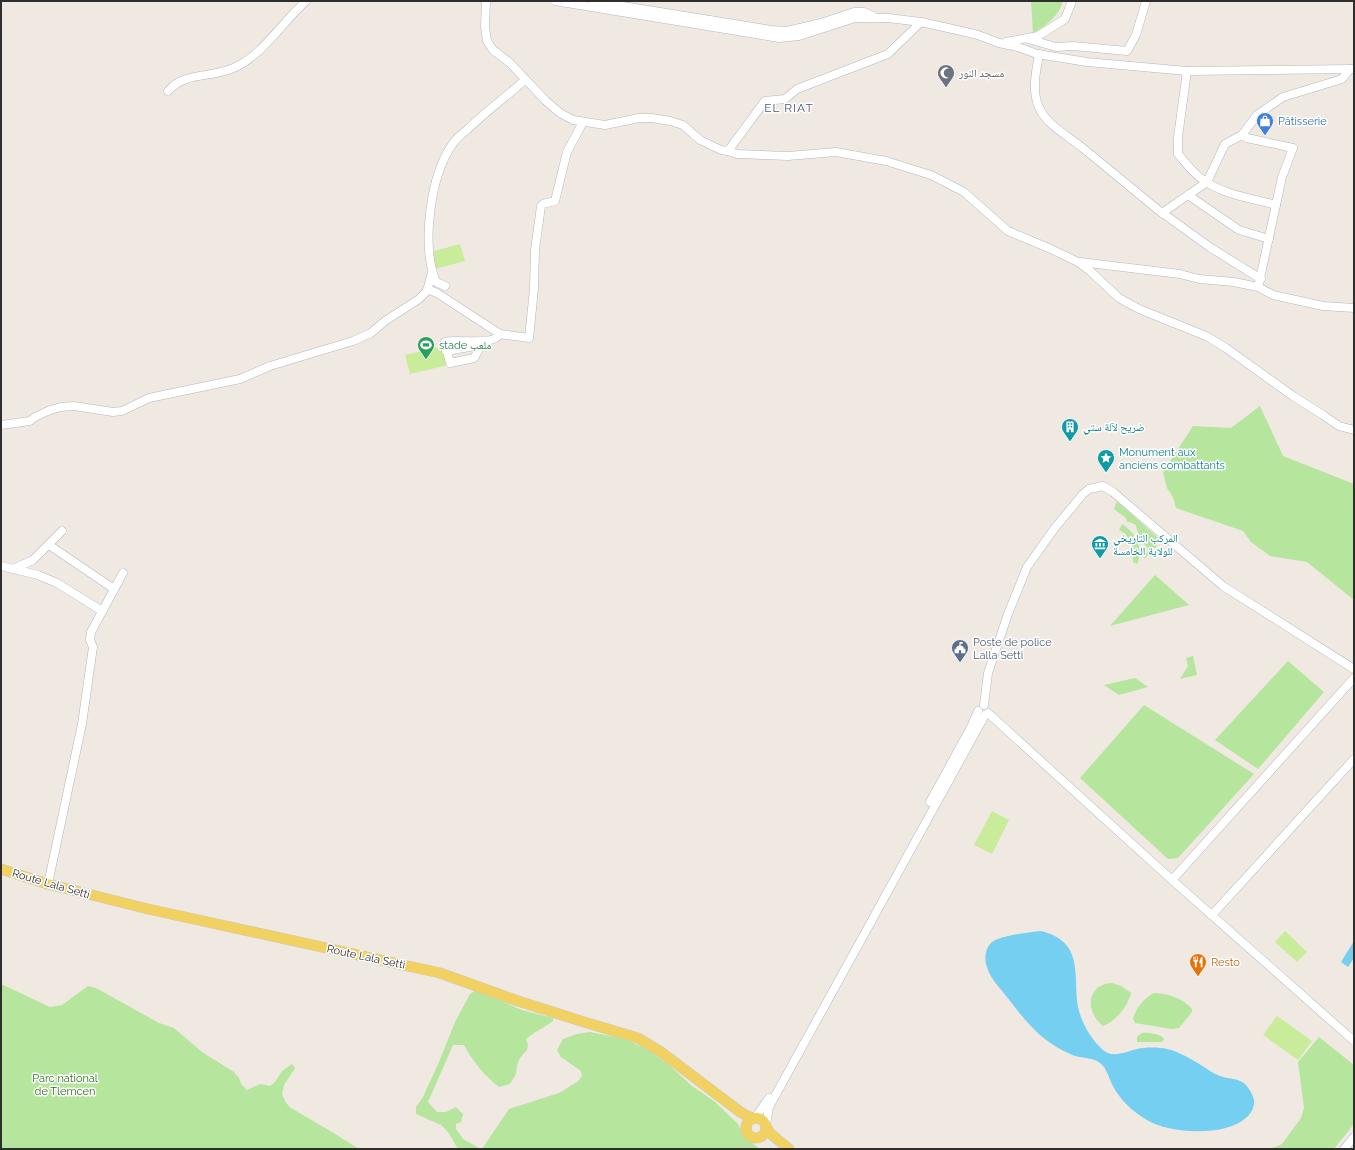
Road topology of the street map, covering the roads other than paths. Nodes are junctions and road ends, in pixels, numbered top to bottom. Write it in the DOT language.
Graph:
graph roads {
  1 [pos="306,1"];
  2 [pos="486,1"];
  3 [pos="555,1"];
  4 [pos="592,1"];
  5 [pos="1072,1"];
  6 [pos="1146,1"];
  7 [pos="878,18"];
  8 [pos="921,22"];
  9 [pos="1028,38"];
  10 [pos="999,43"];
  11 [pos="1039,54"];
  12 [pos="1352,69"];
  13 [pos="1187,71"];
  14 [pos="525,80"];
  15 [pos="168,90"];
  16 [pos="583,122"];
  17 [pos="1242,135"];
  18 [pos="728,151"];
  19 [pos="1207,182"];
  20 [pos="1188,195"];
  21 [pos="1276,205"];
  22 [pos="1162,213"];
  23 [pos="1269,239"];
  24 [pos="1078,262"];
  25 [pos="432,273"];
  26 [pos="1259,283"];
  27 [pos="445,286"];
  28 [pos="427,289"];
  29 [pos="1354,308"];
  30 [pos="500,334"];
  31 [pos="481,346"];
  32 [pos="1,425"];
  33 [pos="1354,430"];
  34 [pos="62,531"];
  35 [pos="50,545"];
  36 [pos="33,560"];
  37 [pos="1,566"];
  38 [pos="13,569"];
  39 [pos="123,573"];
  40 [pos="32,574"];
  41 [pos="114,589"];
  42 [pos="102,611"];
  43 [pos="1354,669"];
  44 [pos="1354,678"];
  45 [pos="984,713"];
  46 [pos="1354,759"];
  47 [pos="1,869"];
  48 [pos="1172,880"];
  49 [pos="48,884"];
  50 [pos="1212,915"];
  51 [pos="1354,1041"];
  52 [pos="713,1092"];
  53 [pos="754,1118"];
  54 [pos="766,1125"];
  55 [pos="746,1128"];
  56 [pos="759,1137"];
  57 [pos="1354,1137"];
  58 [pos="784,1149"];
  59 [pos="789,1149"];
  60 [pos="1344,1149"];
  1 -- 15 [label="street"];
  2 -- 14 [label="street"];
  3 -- 7 [label="street"];
  4 -- 7 [label="street"];
  5 -- 9 [label="street"];
  6 -- 9 [label="street"];
  7 -- 8 [label="street"];
  8 -- 10 [label="street"];
  8 -- 18 [label="street"];
  9 -- 10 [label="street"];
  10 -- 11 [label="street"];
  11 -- 13 [label="street"];
  11 -- 22 [label="street"];
  12 -- 13 [label="street"];
  12 -- 17 [label="street"];
  13 -- 19 [label="street"];
  14 -- 16 [label="street"];
  14 -- 25 [label="street"];
  16 -- 18 [label="street"];
  16 -- 30 [label="street"];
  17 -- 19 [label="street"];
  17 -- 21 [label="street"];
  18 -- 24 [label="street"];
  19 -- 20 [label="street"];
  19 -- 21 [label="street"];
  20 -- 22 [label="street"];
  20 -- 23 [label="street"];
  21 -- 23 [label="street"];
  22 -- 26 [label="street"];
  23 -- 26 [label="street"];
  24 -- 26 [label="street"];
  24 -- 33 [label="street"];
  25 -- 27 [label="street"];
  25 -- 28 [label="street"];
  26 -- 29 [label="street"];
  28 -- 30 [label="street"];
  28 -- 32 [label="street"];
  30 -- 31 [label="street"];
  31 -- 31 [label="street"];
  34 -- 35 [label="street"];
  35 -- 36 [label="street"];
  35 -- 41 [label="street"];
  36 -- 38 [label="street"];
  36 -- 40 [label="street"];
  37 -- 38 [label="street"];
  38 -- 40 [label="street"];
  39 -- 41 [label="street"];
  40 -- 42 [label="street"];
  41 -- 42 [label="street"];
  42 -- 49 [label="street"];
  43 -- 45 [label="street"];
  44 -- 48 [label="street"];
  45 -- 48 [label="street"];
  45 -- 53 [label="street"];
  45 -- 54 [label="street"];
  46 -- 50 [label="street"];
  47 -- 49 [label="main road, Route Lala Setti"];
  48 -- 50 [label="street"];
  49 -- 52 [label="main road, Route Lala Setti"];
  50 -- 51 [label="street"];
  52 -- 53 [label="main road"];
  52 -- 55 [label="main road"];
  53 -- 54 [label="main road"];
  53 -- 55 [label="main road"];
  54 -- 56 [label="main road"];
  54 -- 59 [label="main road"];
  55 -- 56 [label="main road"];
  56 -- 58 [label="main road"];
  57 -- 60 [label="street"];
}
